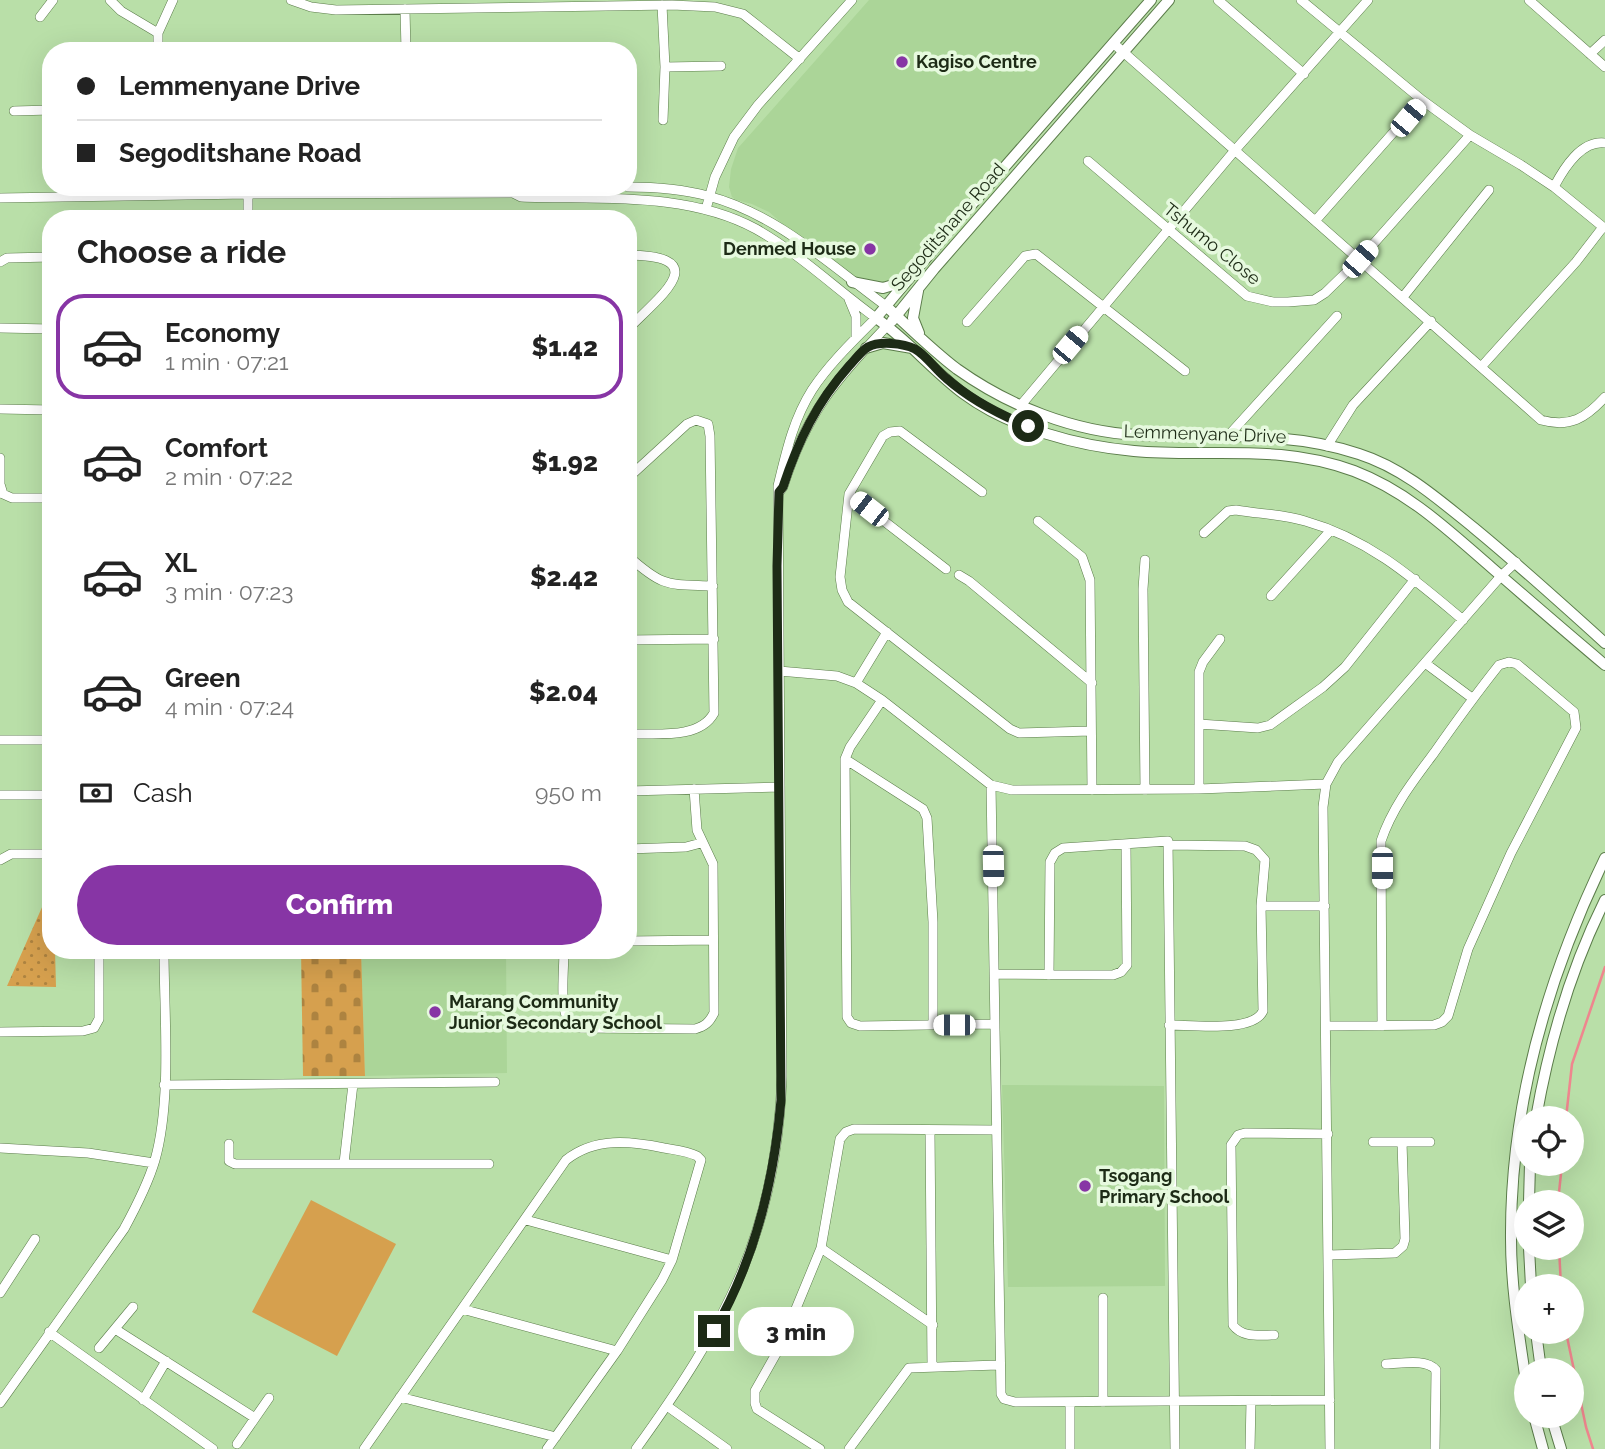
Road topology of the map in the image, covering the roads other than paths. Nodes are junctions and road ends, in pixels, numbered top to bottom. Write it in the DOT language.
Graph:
graph roads {
  1 [pos="53,0"];
  2 [pos="110,0"];
  3 [pos="173,0"];
  4 [pos="291,0"];
  5 [pos="852,0"];
  6 [pos="1151,0"];
  7 [pos="1169,0"];
  8 [pos="1218,0"];
  9 [pos="1301,0"];
  10 [pos="1368,0"];
  11 [pos="1530,0"];
  12 [pos="668,3"];
  13 [pos="447,4"];
  14 [pos="405,9"];
  15 [pos="40,17"];
  16 [pos="158,33"];
  17 [pos="1340,33"];
  18 [pos="1605,40"];
  19 [pos="158,42"];
  20 [pos="405,42"];
  21 [pos="1113,43"];
  22 [pos="1124,52"];
  23 [pos="1590,54"];
  24 [pos="800,59"];
  25 [pos="721,66"];
  26 [pos="665,67"];
  27 [pos="1605,67"];
  28 [pos="1304,74"];
  29 [pos="1422,100"];
  30 [pos="42,110"];
  31 [pos="14,111"];
  32 [pos="663,120"];
  33 [pos="1470,135"];
  34 [pos="1605,143"];
  35 [pos="1236,149"];
  36 [pos="1088,161"];
  37 [pos="637,187"];
  38 [pos="1554,187"];
  39 [pos="1489,190"];
  40 [pos="124,196"];
  41 [pos="519,196"];
  42 [pos="709,196"];
  43 [pos="0,198"];
  44 [pos="706,209"];
  45 [pos="1316,220"];
  46 [pos="1604,228"];
  47 [pos="1169,230"];
  48 [pos="637,255"];
  49 [pos="42,257"];
  50 [pos="1360,259"];
  51 [pos="0,262"];
  52 [pos="907,279"];
  53 [pos="852,282"];
  54 [pos="918,288"];
  55 [pos="848,297"];
  56 [pos="1403,297"];
  57 [pos="886,306"];
  58 [pos="1103,306"];
  59 [pos="896,315"];
  60 [pos="1337,316"];
  61 [pos="876,318"];
  62 [pos="637,320"];
  63 [pos="1431,321"];
  64 [pos="967,322"];
  65 [pos="887,326"];
  66 [pos="0,328"];
  67 [pos="42,329"];
  68 [pos="856,338"];
  69 [pos="923,339"];
  70 [pos="866,348"];
  71 [pos="915,349"];
  72 [pos="1482,366"];
  73 [pos="1185,370"];
  74 [pos="1605,397"];
  75 [pos="1021,405"];
  76 [pos="0,409"];
  77 [pos="42,410"];
  78 [pos="1228,436"];
  79 [pos="1327,446"];
  80 [pos="0,458"];
  81 [pos="637,470"];
  82 [pos="779,492"];
  83 [pos="982,492"];
  84 [pos="849,494"];
  85 [pos="42,498"];
  86 [pos="1038,521"];
  87 [pos="1331,530"];
  88 [pos="1204,533"];
  89 [pos="1145,560"];
  90 [pos="1516,562"];
  91 [pos="637,564"];
  92 [pos="946,569"];
  93 [pos="959,575"];
  94 [pos="1501,576"];
  95 [pos="1415,579"];
  96 [pos="713,586"];
  97 [pos="1271,596"];
  98 [pos="1463,620"];
  99 [pos="887,632"];
  100 [pos="714,639"];
  101 [pos="1220,639"];
  102 [pos="637,640"];
  103 [pos="1605,643"];
  104 [pos="1425,663"];
  105 [pos="1605,665"];
  106 [pos="779,671"];
  107 [pos="856,683"];
  108 [pos="1092,683"];
  109 [pos="1472,698"];
  110 [pos="882,700"];
  111 [pos="1199,724"];
  112 [pos="1091,731"];
  113 [pos="637,734"];
  114 [pos="0,740"];
  115 [pos="42,740"];
  116 [pos="845,759"];
  117 [pos="991,785"];
  118 [pos="1326,785"];
  119 [pos="780,787"];
  120 [pos="694,789"];
  121 [pos="1199,789"];
  122 [pos="1092,790"];
  123 [pos="1145,790"];
  124 [pos="637,791"];
  125 [pos="0,795"];
  126 [pos="42,795"];
  127 [pos="701,843"];
  128 [pos="1126,845"];
  129 [pos="1168,845"];
  130 [pos="637,849"];
  131 [pos="42,854"];
  132 [pos="1605,858"];
  133 [pos="0,860"];
  134 [pos="1605,900"];
  135 [pos="1261,906"];
  136 [pos="1325,906"];
  137 [pos="713,940"];
  138 [pos="637,941"];
  139 [pos="99,959"];
  140 [pos="164,959"];
  141 [pos="564,959"];
  142 [pos="995,974"];
  143 [pos="1049,975"];
  144 [pos="995,1024"];
  145 [pos="933,1025"];
  146 [pos="1169,1025"];
  147 [pos="1326,1026"];
  148 [pos="1382,1026"];
  149 [pos="0,1032"];
  150 [pos="495,1082"];
  151 [pos="352,1084"];
  152 [pos="164,1085"];
  153 [pos="1538,1106"];
  154 [pos="930,1130"];
  155 [pos="996,1130"];
  156 [pos="1328,1134"];
  157 [pos="1373,1142"];
  158 [pos="1402,1142"];
  159 [pos="1430,1142"];
  160 [pos="229,1144"];
  161 [pos="0,1148"];
  162 [pos="154,1163"];
  163 [pos="344,1164"];
  164 [pos="489,1164"];
  165 [pos="526,1220"];
  166 [pos="35,1239"];
  167 [pos="821,1248"];
  168 [pos="1329,1255"];
  169 [pos="672,1260"];
  170 [pos="1,1288"];
  171 [pos="1103,1298"];
  172 [pos="133,1307"];
  173 [pos="462,1309"];
  174 [pos="933,1325"];
  175 [pos="115,1329"];
  176 [pos="49,1332"];
  177 [pos="1274,1335"];
  178 [pos="99,1349"];
  179 [pos="617,1351"];
  180 [pos="1523,1358"];
  181 [pos="166,1361"];
  182 [pos="1386,1364"];
  183 [pos="998,1365"];
  184 [pos="932,1366"];
  185 [pos="400,1397"];
  186 [pos="269,1398"];
  187 [pos="143,1400"];
  188 [pos="1330,1400"];
  189 [pos="1251,1401"];
  190 [pos="1070,1402"];
  191 [pos="1103,1402"];
  192 [pos="1174,1402"];
  193 [pos="0,1403"];
  194 [pos="667,1406"];
  195 [pos="255,1418"];
  196 [pos="1537,1428"];
  197 [pos="1555,1428"];
  198 [pos="556,1437"];
  199 [pos="237,1444"];
  200 [pos="208,1448"];
  201 [pos="364,1449"];
  202 [pos="547,1449"];
  203 [pos="636,1449"];
  204 [pos="727,1449"];
  205 [pos="820,1449"];
  206 [pos="849,1449"];
  207 [pos="1070,1449"];
  208 [pos="1175,1449"];
  209 [pos="1250,1449"];
  210 [pos="1330,1449"];
  211 [pos="1435,1449"];
  212 [pos="1543,1449"];
  213 [pos="1561,1449"];
  1 -- 15 [label="street"];
  2 -- 16 [label="street"];
  3 -- 16 [label="street"];
  4 -- 14 [label="street"];
  5 -- 24 [label="street"];
  6 -- 21 [label="main road, Segoditshane Road"];
  7 -- 22 [label="main road, Segoditshane Road"];
  8 -- 28 [label="street"];
  9 -- 17 [label="street"];
  10 -- 17 [label="street"];
  11 -- 23 [label="street"];
  12 -- 13 [label="street"];
  12 -- 24 [label="street"];
  12 -- 26 [label="street"];
  13 -- 14 [label="street"];
  14 -- 20 [label="street"];
  16 -- 19 [label="street"];
  17 -- 28 [label="street"];
  17 -- 29 [label="street"];
  18 -- 23 [label="street"];
  21 -- 22 [label="street"];
  21 -- 52 [label="main road, Segoditshane Road"];
  22 -- 35 [label="street"];
  22 -- 54 [label="main road, Segoditshane Road"];
  23 -- 27 [label="street"];
  24 -- 42 [label="street"];
  25 -- 26 [label="street"];
  26 -- 32 [label="street"];
  28 -- 35 [label="street"];
  29 -- 33 [label="street"];
  29 -- 45 [label="street"];
  30 -- 31 [label="street"];
  33 -- 38 [label="street"];
  33 -- 50 [label="street, Tshumo Close"];
  34 -- 38 [label="street"];
  35 -- 45 [label="street"];
  35 -- 47 [label="street"];
  36 -- 47 [label="street, Tshumo Close"];
  37 -- 42 [label="street, Lemmenyane Drive"];
  38 -- 46 [label="street"];
  39 -- 56 [label="street"];
  40 -- 43 [label="street, Lemmenyane Drive"];
  41 -- 44 [label="street, Lemmenyane Drive"];
  42 -- 44 [label="street"];
  42 -- 53 [label="street, Lemmenyane Drive"];
  44 -- 55 [label="street, Lemmenyane Drive"];
  45 -- 50 [label="street"];
  46 -- 72 [label="street"];
  47 -- 50 [label="street, Tshumo Close"];
  47 -- 58 [label="street"];
  48 -- 62 [label="street"];
  49 -- 51 [label="street"];
  50 -- 56 [label="street"];
  52 -- 53 [label="main road"];
  52 -- 57 [label="main road, Segoditshane Road"];
  53 -- 57 [label="street, Lemmenyane Drive"];
  54 -- 59 [label="main road, Segoditshane Road"];
  54 -- 69 [label="main road"];
  55 -- 61 [label="street, Lemmenyane Drive"];
  55 -- 68 [label="street"];
  56 -- 63 [label="street"];
  57 -- 59 [label="main road, Lemmenyane Drive"];
  57 -- 61 [label="main road, Segoditshane Road"];
  58 -- 64 [label="street"];
  58 -- 73 [label="street"];
  58 -- 75 [label="street"];
  59 -- 65 [label="main road, Segoditshane Road"];
  59 -- 69 [label="main road, Lemmenyane Drive"];
  60 -- 78 [label="street"];
  61 -- 65 [label="main road, Lemmenyane Drive"];
  61 -- 68 [label="street, Segoditshane Road"];
  63 -- 72 [label="street"];
  63 -- 79 [label="street"];
  65 -- 70 [label="street, Segoditshane Road"];
  65 -- 71 [label="main road, Lemmenyane Drive"];
  66 -- 67 [label="street"];
  68 -- 82 [label="street, Segoditshane Road"];
  69 -- 75 [label="main road, Lemmenyane Drive"];
  70 -- 71 [label="main road"];
  70 -- 82 [label="street, Segoditshane Road"];
  71 -- 94 [label="main road, Lemmenyane Drive"];
  72 -- 74 [label="street"];
  75 -- 78 [label="main road, Lemmenyane Drive"];
  76 -- 77 [label="street"];
  78 -- 79 [label="main road, Lemmenyane Drive"];
  79 -- 90 [label="main road, Lemmenyane Drive"];
  80 -- 85 [label="street"];
  81 -- 96 [label="street"];
  82 -- 106 [label="street, Segoditshane Road"];
  83 -- 84 [label="street"];
  84 -- 92 [label="street"];
  84 -- 99 [label="street"];
  86 -- 108 [label="street"];
  87 -- 88 [label="street"];
  87 -- 95 [label="street"];
  87 -- 97 [label="street"];
  89 -- 123 [label="street"];
  90 -- 94 [label="street"];
  90 -- 103 [label="main road, Lemmenyane Drive"];
  91 -- 96 [label="street"];
  93 -- 108 [label="street"];
  94 -- 98 [label="street"];
  94 -- 105 [label="main road, Lemmenyane Drive"];
  95 -- 98 [label="street"];
  95 -- 111 [label="street"];
  96 -- 100 [label="street"];
  98 -- 104 [label="street"];
  99 -- 107 [label="street"];
  99 -- 112 [label="street"];
  100 -- 102 [label="street"];
  100 -- 113 [label="street"];
  101 -- 111 [label="street"];
  104 -- 109 [label="street"];
  104 -- 118 [label="street"];
  106 -- 107 [label="street"];
  106 -- 119 [label="street, Segoditshane Road"];
  107 -- 110 [label="street"];
  108 -- 112 [label="street"];
  109 -- 148 [label="street"];
  109 -- 148 [label="street"];
  110 -- 116 [label="street"];
  110 -- 117 [label="street"];
  111 -- 121 [label="street"];
  112 -- 122 [label="street"];
  114 -- 115 [label="street"];
  116 -- 145 [label="street"];
  116 -- 145 [label="street"];
  117 -- 122 [label="street"];
  117 -- 142 [label="street"];
  118 -- 121 [label="street"];
  118 -- 136 [label="street"];
  119 -- 120 [label="street"];
  119 -- 194 [label="street, Segoditshane Road"];
  120 -- 124 [label="street"];
  120 -- 127 [label="street"];
  121 -- 123 [label="street"];
  122 -- 123 [label="street"];
  125 -- 126 [label="street"];
  127 -- 130 [label="street"];
  127 -- 137 [label="street"];
  128 -- 129 [label="street"];
  128 -- 143 [label="street"];
  128 -- 143 [label="street"];
  129 -- 135 [label="street"];
  129 -- 146 [label="street"];
  131 -- 133 [label="street"];
  132 -- 180 [label="main road"];
  134 -- 153 [label="main road"];
  135 -- 136 [label="street"];
  135 -- 146 [label="street"];
  136 -- 147 [label="street"];
  137 -- 138 [label="street"];
  137 -- 141 [label="street"];
  139 -- 149 [label="street"];
  140 -- 152 [label="street"];
  142 -- 143 [label="street"];
  142 -- 144 [label="street"];
  144 -- 145 [label="street"];
  144 -- 155 [label="street"];
  146 -- 192 [label="street"];
  147 -- 148 [label="street"];
  147 -- 156 [label="street"];
  150 -- 151 [label="street"];
  151 -- 152 [label="street"];
  151 -- 163 [label="street"];
  152 -- 162 [label="street"];
  154 -- 155 [label="street"];
  154 -- 167 [label="street"];
  154 -- 174 [label="street"];
  155 -- 183 [label="street"];
  156 -- 168 [label="street"];
  156 -- 177 [label="street"];
  157 -- 158 [label="street"];
  158 -- 159 [label="street"];
  158 -- 168 [label="street"];
  160 -- 163 [label="street"];
  161 -- 162 [label="street"];
  162 -- 176 [label="street"];
  163 -- 164 [label="street"];
  165 -- 169 [label="street"];
  165 -- 169 [label="street"];
  165 -- 173 [label="street"];
  166 -- 170 [label="street"];
  167 -- 174 [label="street"];
  167 -- 205 [label="street"];
  168 -- 188 [label="street"];
  169 -- 179 [label="street"];
  171 -- 191 [label="street"];
  172 -- 175 [label="street"];
  173 -- 179 [label="street"];
  173 -- 185 [label="street"];
  174 -- 184 [label="street"];
  175 -- 178 [label="street"];
  175 -- 181 [label="street"];
  176 -- 187 [label="street"];
  176 -- 193 [label="street"];
  179 -- 198 [label="street"];
  181 -- 187 [label="street"];
  181 -- 195 [label="street"];
  182 -- 211 [label="street"];
  183 -- 184 [label="street"];
  183 -- 190 [label="street"];
  184 -- 206 [label="street"];
  185 -- 198 [label="street"];
  185 -- 201 [label="street"];
  186 -- 195 [label="street"];
  187 -- 200 [label="street"];
  188 -- 189 [label="street"];
  188 -- 210 [label="street"];
  189 -- 192 [label="street"];
  189 -- 209 [label="street"];
  190 -- 191 [label="street"];
  190 -- 207 [label="street"];
  191 -- 192 [label="street"];
  192 -- 208 [label="street"];
  194 -- 203 [label="street, Segoditshane Road"];
  194 -- 204 [label="street"];
  195 -- 199 [label="street"];
  196 -- 212 [label="main road"];
  197 -- 213 [label="main road"];
  198 -- 202 [label="street"];
}
